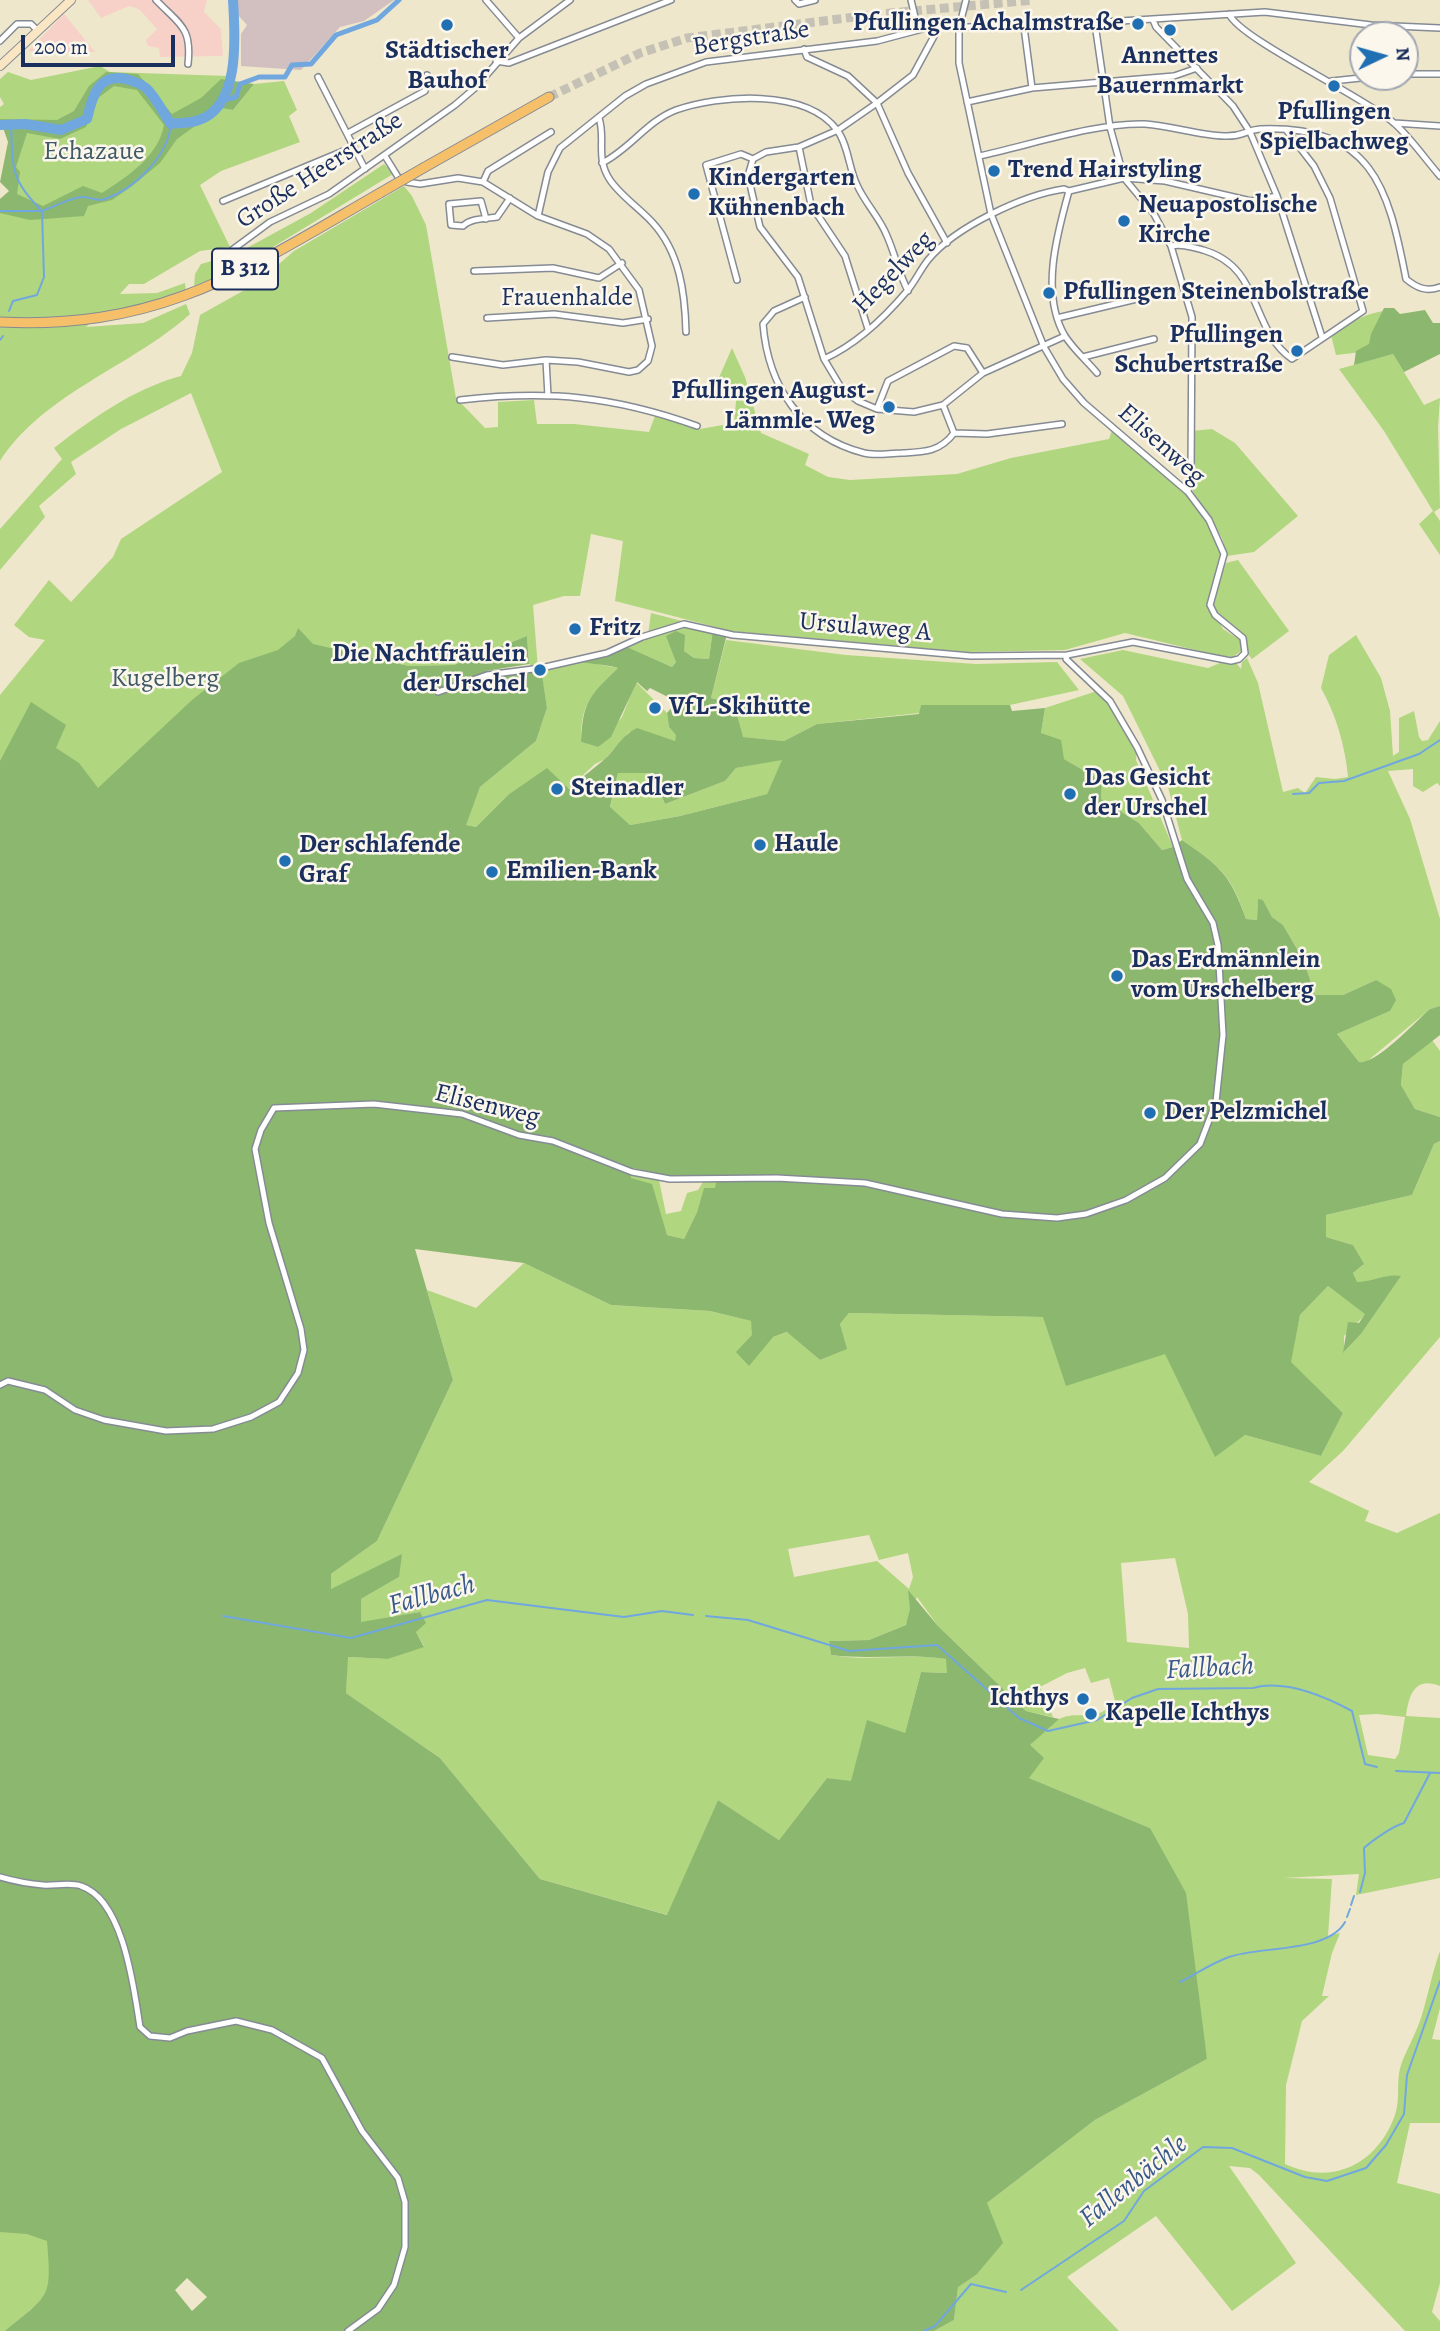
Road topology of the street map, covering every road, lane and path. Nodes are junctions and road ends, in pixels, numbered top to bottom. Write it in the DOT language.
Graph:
graph roads {
  1 [pos="71,0"];
  2 [pos="156,0"];
  3 [pos="486,0"];
  4 [pos="570,0"];
  5 [pos="671,0"];
  6 [pos="815,0"];
  7 [pos="911,0"];
  8 [pos="965,0"];
  9 [pos="797,2"];
  10 [pos="1229,14"];
  11 [pos="1153,20"];
  12 [pos="1095,24"];
  13 [pos="939,27"];
  14 [pos="1024,27"];
  15 [pos="1440,27"];
  16 [pos="959,28"];
  17 [pos="37,30"];
  18 [pos="919,30"];
  19 [pos="519,37"];
  20 [pos="0,41"];
  21 [pos="804,49"];
  22 [pos="496,61"];
  23 [pos="188,64"];
  24 [pos="0,66"];
  25 [pos="1197,68"];
  26 [pos="1419,74"];
  27 [pos="1440,74"];
  28 [pos="427,75"];
  29 [pos="318,77"];
  30 [pos="1349,79"];
  31 [pos="1103,80"];
  32 [pos="1332,81"];
  33 [pos="1031,88"];
  34 [pos="548,97"];
  35 [pos="967,102"];
  36 [pos="877,103"];
  37 [pos="599,118"];
  38 [pos="1394,123"];
  39 [pos="1440,126"];
  40 [pos="1110,127"];
  41 [pos="838,130"];
  42 [pos="1287,131"];
  43 [pos="551,132"];
  44 [pos="1250,132"];
  45 [pos="348,133"];
  46 [pos="799,146"];
  47 [pos="353,147"];
  48 [pos="385,156"];
  49 [pos="979,156"];
  50 [pos="752,159"];
  51 [pos="602,163"];
  52 [pos="365,169"];
  53 [pos="1440,176"];
  54 [pos="1124,178"];
  55 [pos="483,182"];
  56 [pos="1069,191"];
  57 [pos="1277,196"];
  58 [pos="510,198"];
  59 [pos="223,201"];
  60 [pos="991,214"];
  61 [pos="538,216"];
  62 [pos="486,219"];
  63 [pos="947,243"];
  64 [pos="1171,246"];
  65 [pos="232,250"];
  66 [pos="622,263"];
  67 [pos="474,271"];
  68 [pos="737,280"];
  69 [pos="1440,287"];
  70 [pos="908,291"];
  71 [pos="805,297"];
  72 [pos="1145,297"];
  73 [pos="487,318"];
  74 [pos="1057,318"];
  75 [pos="648,319"];
  76 [pos="0,322"];
  77 [pos="868,329"];
  78 [pos="686,332"];
  79 [pos="1065,336"];
  80 [pos="1322,337"];
  81 [pos="1154,339"];
  82 [pos="1044,347"];
  83 [pos="452,357"];
  84 [pos="1083,357"];
  85 [pos="824,359"];
  86 [pos="546,360"];
  87 [pos="983,373"];
  88 [pos="1097,373"];
  89 [pos="548,396"];
  90 [pos="460,400"];
  91 [pos="943,405"];
  92 [pos="877,409"];
  93 [pos="1062,424"];
  94 [pos="697,426"];
  95 [pos="954,433"];
  96 [pos="1188,492"];
  97 [pos="1067,655"];
  98 [pos="438,692"];
  99 [pos="0,1385"];
  100 [pos="0,1877"];
  101 [pos="348,2331"];
  1 -- 17 [label="main road"];
  2 -- 23 [label="street"];
  3 -- 19 [label="street"];
  4 -- 19 [label="street, Große Heerstraße"];
  5 -- 22 [label="street"];
  6 -- 9 [label="street"];
  7 -- 18 [label="street"];
  8 -- 16 [label="street, Elisenweg"];
  10 -- 11 [label="street, Bergstraße"];
  10 -- 15 [label="street, Bergstraße"];
  10 -- 32 [label="street"];
  11 -- 12 [label="street, Bergstraße"];
  11 -- 25 [label="street"];
  12 -- 14 [label="street, Bergstraße"];
  12 -- 31 [label="street"];
  13 -- 16 [label="street, Bergstraße"];
  13 -- 18 [label="street, Bergstraße"];
  13 -- 36 [label="street"];
  14 -- 16 [label="street, Bergstraße"];
  14 -- 33 [label="street"];
  16 -- 35 [label="street, Elisenweg"];
  17 -- 20 [label="street"];
  17 -- 24 [label="main road"];
  18 -- 21 [label="street, Bergstraße"];
  19 -- 22 [label="street, Große Heerstraße"];
  21 -- 36 [label="street"];
  21 -- 37 [label="street, Bergstraße"];
  22 -- 48 [label="street, Große Heerstraße"];
  25 -- 31 [label="street"];
  25 -- 44 [label="street"];
  26 -- 27 [label="street"];
  28 -- 45 [label="street"];
  29 -- 45 [label="street"];
  30 -- 32 [label="street"];
  31 -- 33 [label="street"];
  31 -- 40 [label="street"];
  32 -- 38 [label="street"];
  33 -- 35 [label="street"];
  34 -- 76 [label="main road, B 312, bridge"];
  35 -- 49 [label="street, Elisenweg"];
  36 -- 41 [label="street"];
  36 -- 63 [label="street"];
  37 -- 51 [label="street"];
  37 -- 61 [label="street, Bergstraße"];
  38 -- 39 [label="street"];
  38 -- 53 [label="street"];
  40 -- 44 [label="street"];
  40 -- 49 [label="street"];
  40 -- 54 [label="street"];
  41 -- 46 [label="street"];
  41 -- 51 [label="street"];
  41 -- 70 [label="street"];
  42 -- 44 [label="street"];
  42 -- 69 [label="street"];
  42 -- 80 [label="street"];
  43 -- 55 [label="street"];
  44 -- 57 [label="street"];
  45 -- 47 [label="street"];
  46 -- 50 [label="street"];
  46 -- 77 [label="street"];
  47 -- 52 [label="street"];
  47 -- 59 [label="street"];
  48 -- 52 [label="street, Große Heerstraße"];
  48 -- 55 [label="street"];
  49 -- 60 [label="street, Elisenweg"];
  50 -- 68 [label="street"];
  50 -- 71 [label="street"];
  51 -- 78 [label="street"];
  52 -- 65 [label="street, Große Heerstraße"];
  54 -- 56 [label="street, Hegelweg"];
  54 -- 57 [label="street, Hegelweg"];
  54 -- 64 [label="street"];
  55 -- 58 [label="street"];
  56 -- 60 [label="street, Hegelweg"];
  56 -- 74 [label="street"];
  57 -- 80 [label="street"];
  58 -- 61 [label="street"];
  58 -- 62 [label="street"];
  60 -- 63 [label="street, Hegelweg"];
  60 -- 82 [label="street, Elisenweg"];
  61 -- 66 [label="street"];
  62 -- 62 [label="street"];
  63 -- 70 [label="street, Hegelweg"];
  64 -- 80 [label="street"];
  64 -- 96 [label="street"];
  66 -- 67 [label="street"];
  66 -- 75 [label="street"];
  70 -- 77 [label="street, Hegelweg"];
  71 -- 85 [label="street"];
  71 -- 95 [label="street"];
  72 -- 74 [label="street"];
  73 -- 75 [label="street, Frauenhalde"];
  74 -- 79 [label="street"];
  75 -- 86 [label="street"];
  77 -- 85 [label="street, Hegelweg"];
  79 -- 82 [label="street"];
  79 -- 84 [label="street"];
  81 -- 84 [label="street"];
  82 -- 87 [label="street"];
  82 -- 96 [label="street, Elisenweg"];
  83 -- 86 [label="street"];
  84 -- 88 [label="street"];
  85 -- 92 [label="street"];
  86 -- 89 [label="street"];
  87 -- 91 [label="street"];
  87 -- 92 [label="street"];
  89 -- 90 [label="street"];
  89 -- 94 [label="street"];
  91 -- 92 [label="street"];
  91 -- 95 [label="street"];
  93 -- 95 [label="street"];
  96 -- 97 [label="street, Elisenweg"];
  97 -- 98 [label="street, Ursulaweg A"];
  97 -- 99 [label="street, Elisenweg"];
  100 -- 101 [label="street"];
}
